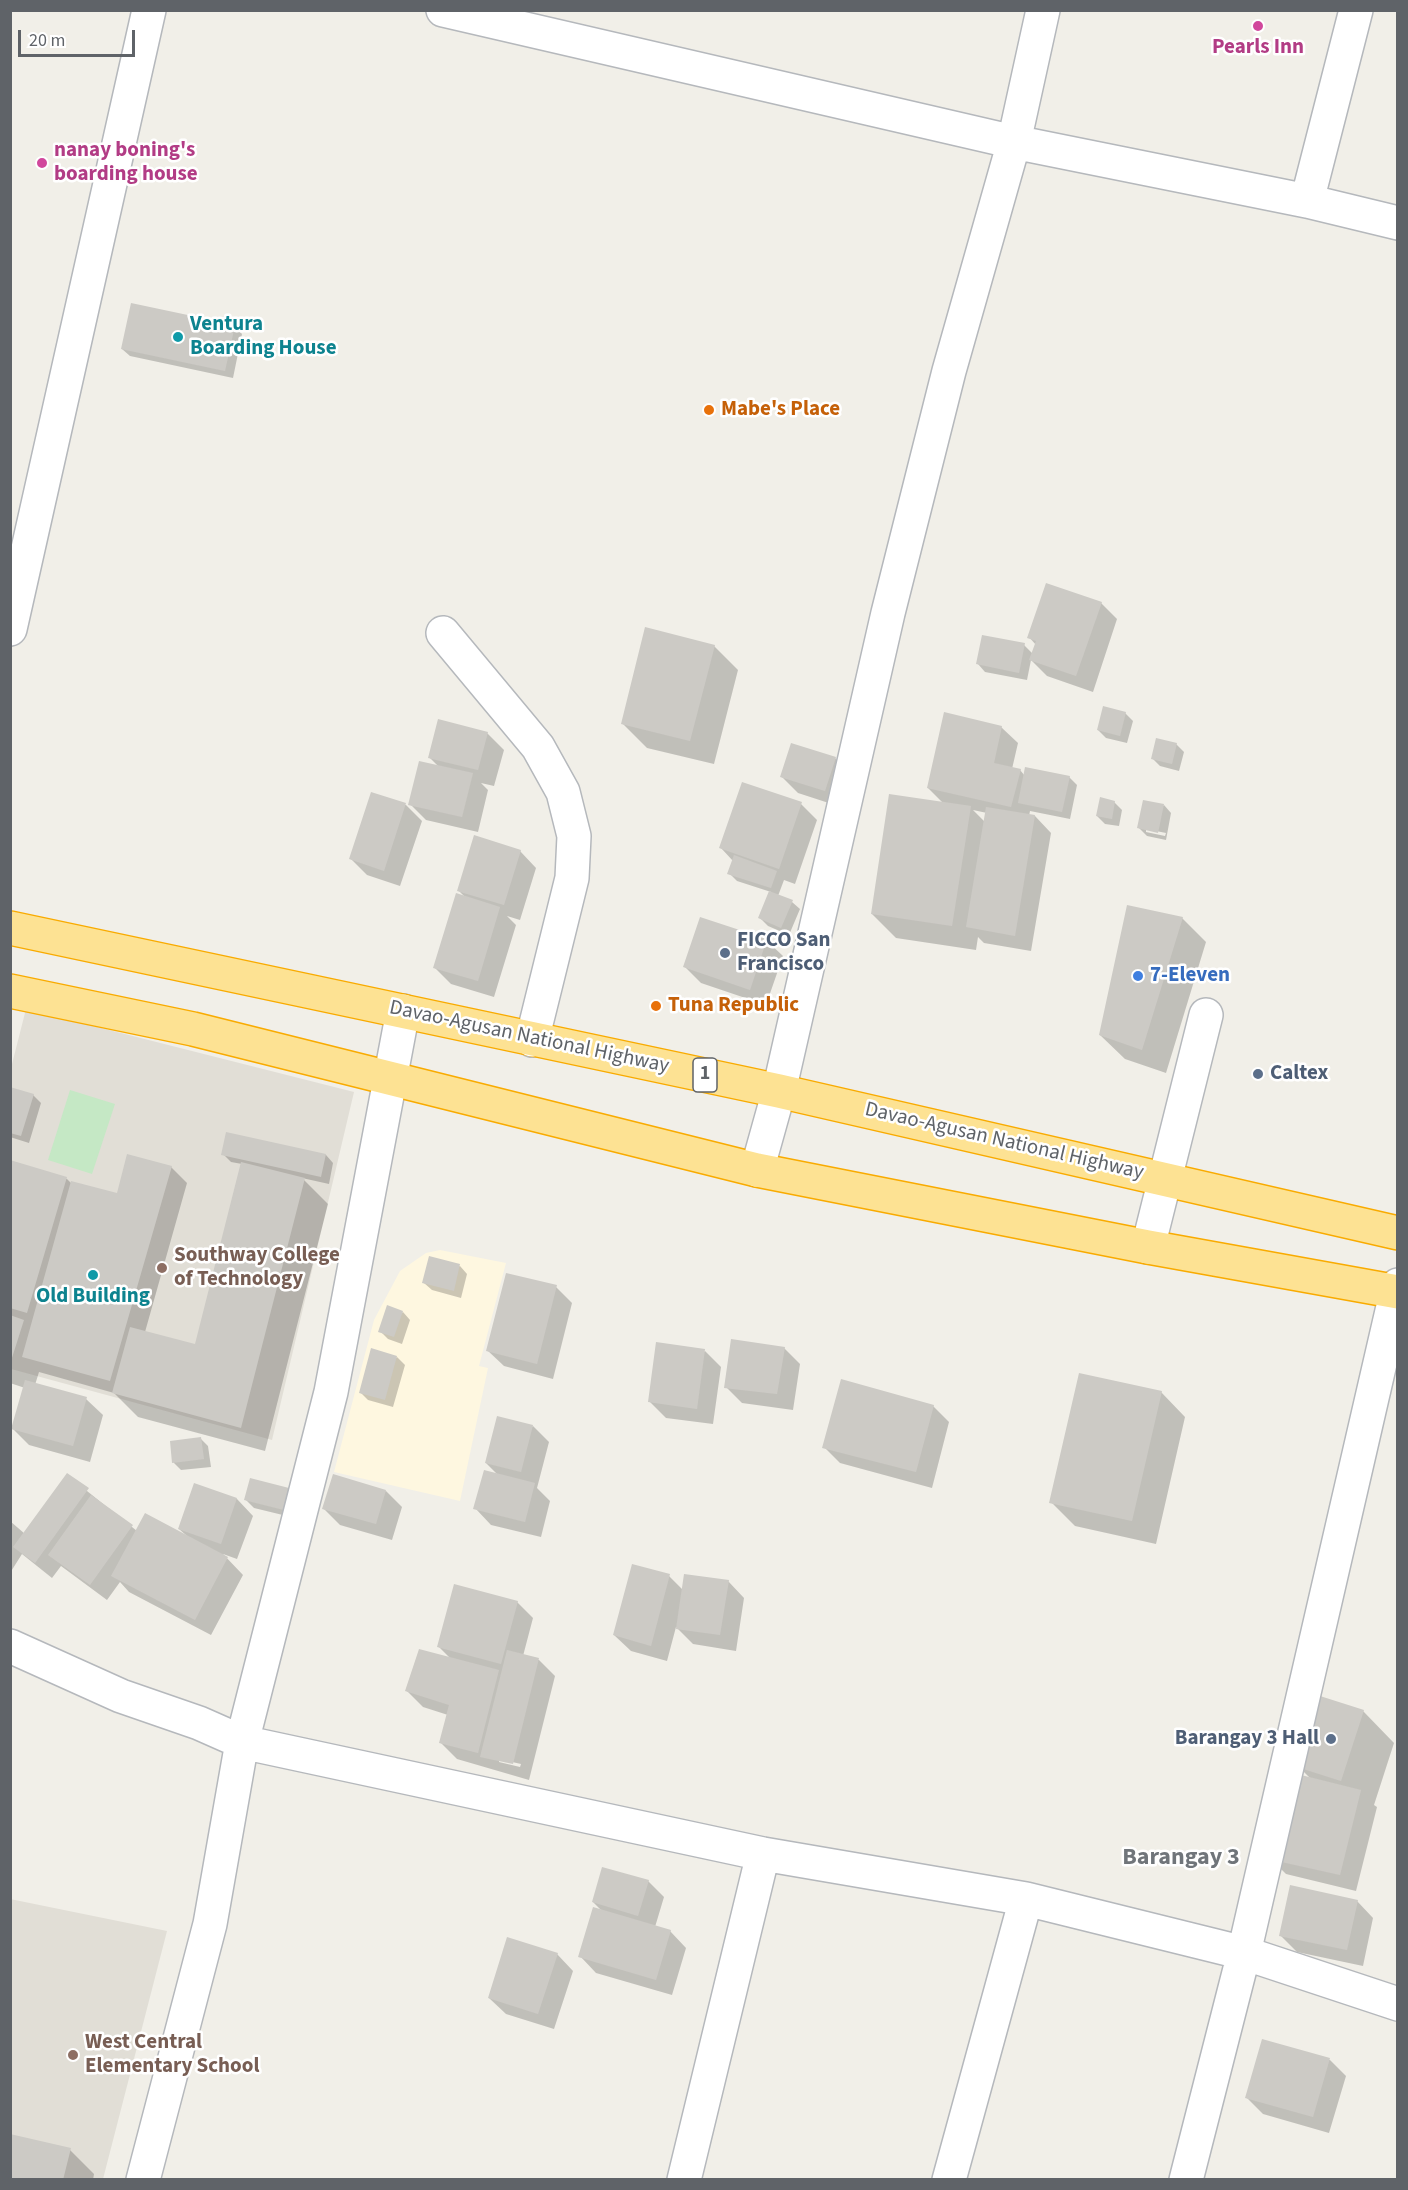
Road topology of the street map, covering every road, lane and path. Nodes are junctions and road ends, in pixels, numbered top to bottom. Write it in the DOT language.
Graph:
graph roads {
  1 [pos="149,10"];
  2 [pos="443,10"];
  3 [pos="1043,10"];
  4 [pos="1356,10"];
  5 [pos="1014,142"];
  6 [pos="1307,201"];
  7 [pos="1398,223"];
  8 [pos="10,629"];
  9 [pos="443,633"];
  10 [pos="10,928"];
  11 [pos="10,991"];
  12 [pos="403,1011"];
  13 [pos="1206,1016"];
  14 [pos="532,1040"];
  15 [pos="390,1077"];
  16 [pos="779,1090"];
  17 [pos="757,1170"];
  18 [pos="1166,1180"];
  19 [pos="1398,1233"];
  20 [pos="1148,1247"];
  21 [pos="1397,1290"];
  22 [pos="10,1646"];
  23 [pos="243,1742"];
  24 [pos="763,1854"];
  25 [pos="1026,1899"];
  26 [pos="1244,1953"];
  27 [pos="1398,2004"];
  28 [pos="143,2180"];
  29 [pos="684,2180"];
  30 [pos="949,2180"];
  31 [pos="1186,2180"];
  1 -- 8 [label="street"];
  2 -- 5 [label="street"];
  3 -- 5 [label="street"];
  4 -- 6 [label="street"];
  5 -- 6 [label="street"];
  5 -- 16 [label="street"];
  6 -- 7 [label="street"];
  9 -- 14 [label="street"];
  10 -- 12 [label="highway, Davao-Agusan National Highway / 1"];
  11 -- 15 [label="highway"];
  12 -- 14 [label="highway, Davao-Agusan National Highway / 1"];
  12 -- 15 [label="street"];
  13 -- 18 [label="street"];
  14 -- 16 [label="highway, Davao-Agusan National Highway / 1"];
  15 -- 17 [label="highway"];
  15 -- 23 [label="street"];
  16 -- 17 [label="street"];
  16 -- 18 [label="highway, Davao-Agusan National Highway / 1"];
  17 -- 20 [label="highway"];
  18 -- 19 [label="highway, Davao-Agusan National Highway / 1"];
  18 -- 20 [label="street"];
  20 -- 21 [label="highway"];
  21 -- 26 [label="street"];
  22 -- 23 [label="street"];
  23 -- 24 [label="street"];
  23 -- 28 [label="street"];
  24 -- 25 [label="street"];
  24 -- 29 [label="street"];
  25 -- 26 [label="street"];
  25 -- 30 [label="street"];
  26 -- 27 [label="street"];
  26 -- 31 [label="street"];
}
